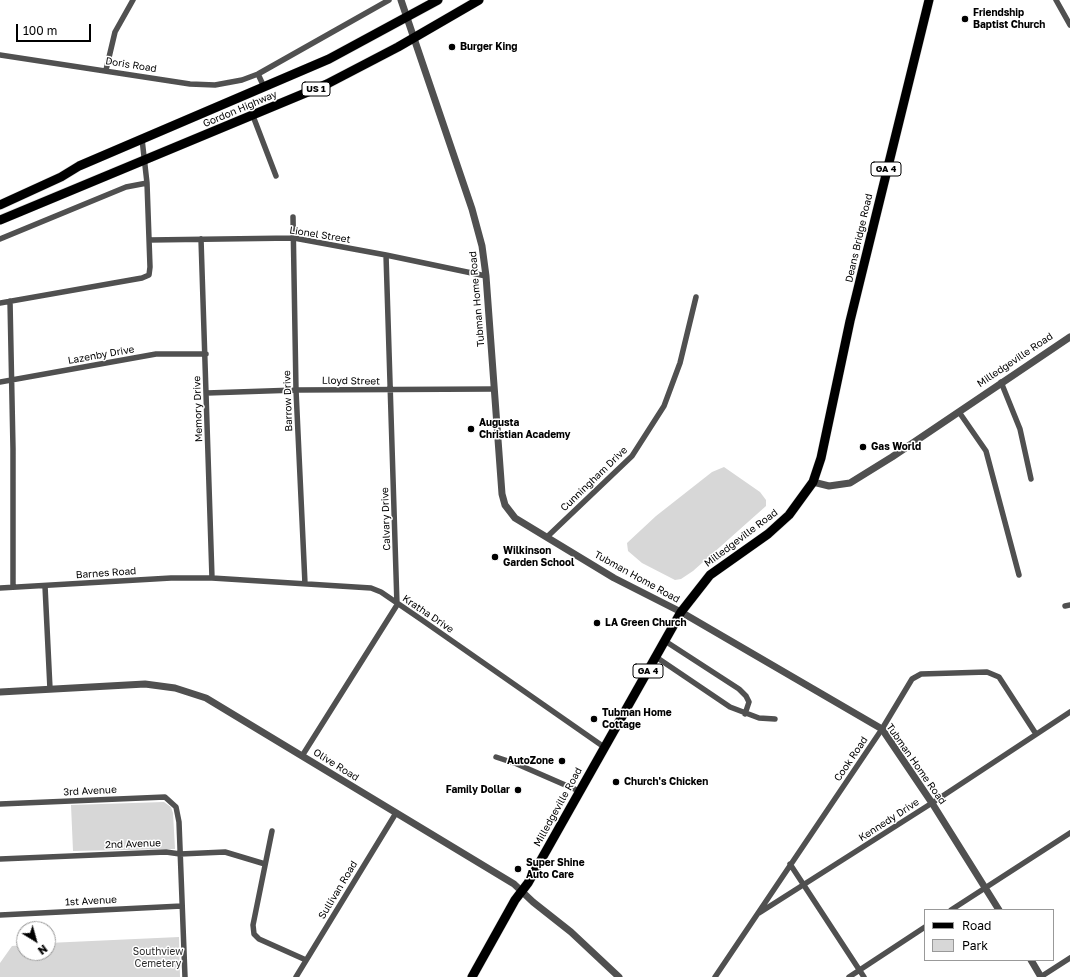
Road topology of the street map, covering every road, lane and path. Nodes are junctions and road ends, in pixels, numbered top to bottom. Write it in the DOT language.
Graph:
graph roads {
  1 [pos="132,0"];
  2 [pos="389,0"];
  3 [pos="401,0"];
  4 [pos="438,0"];
  5 [pos="479,0"];
  6 [pos="929,0"];
  7 [pos="1056,0"];
  8 [pos="407,18"];
  9 [pos="1070,25"];
  10 [pos="413,39"];
  11 [pos="0,55"];
  12 [pos="106,70"];
  13 [pos="258,74"];
  14 [pos="264,88"];
  15 [pos="252,116"];
  16 [pos="142,139"];
  17 [pos="145,160"];
  18 [pos="79,166"];
  19 [pos="276,176"];
  20 [pos="147,183"];
  21 [pos="0,199"];
  22 [pos="0,205"];
  23 [pos="293,218"];
  24 [pos="0,220"];
  25 [pos="294,238"];
  26 [pos="0,239"];
  27 [pos="201,239"];
  28 [pos="149,240"];
  29 [pos="386,255"];
  30 [pos="486,276"];
  31 [pos="696,297"];
  32 [pos="10,302"];
  33 [pos="0,303"];
  34 [pos="1070,337"];
  35 [pos="206,354"];
  36 [pos="12,380"];
  37 [pos="0,382"];
  38 [pos="1002,382"];
  39 [pos="494,389"];
  40 [pos="296,390"];
  41 [pos="391,390"];
  42 [pos="207,393"];
  43 [pos="959,412"];
  44 [pos="1031,479"];
  45 [pos="813,482"];
  46 [pos="548,536"];
  47 [pos="1019,575"];
  48 [pos="212,578"];
  49 [pos="305,584"];
  50 [pos="45,586"];
  51 [pos="13,587"];
  52 [pos="0,588"];
  53 [pos="398,605"];
  54 [pos="680,612"];
  55 [pos="665,641"];
  56 [pos="656,657"];
  57 [pos="50,689"];
  58 [pos="0,692"];
  59 [pos="1070,712"];
  60 [pos="745,714"];
  61 [pos="775,719"];
  62 [pos="882,729"];
  63 [pos="1036,734"];
  64 [pos="604,747"];
  65 [pos="302,756"];
  66 [pos="496,757"];
  67 [pos="578,791"];
  68 [pos="932,803"];
  69 [pos="0,804"];
  70 [pos="396,813"];
  71 [pos="272,830"];
  72 [pos="1070,833"];
  73 [pos="180,854"];
  74 [pos="0,859"];
  75 [pos="265,864"];
  76 [pos="790,864"];
  77 [pos="804,886"];
  78 [pos="985,888"];
  79 [pos="521,891"];
  80 [pos="182,906"];
  81 [pos="953,909"];
  82 [pos="998,909"];
  83 [pos="757,914"];
  84 [pos="0,915"];
  85 [pos="924,928"];
  86 [pos="1070,958"];
  87 [pos="306,960"];
  88 [pos="1032,961"];
  89 [pos="860,970"];
  90 [pos="185,977"];
  91 [pos="296,977"];
  92 [pos="472,977"];
  93 [pos="619,977"];
  94 [pos="715,977"];
  95 [pos="850,977"];
  96 [pos="864,977"];
  97 [pos="1041,977"];
  1 -- 12 [label="street"];
  2 -- 13 [label="street, Doris Road"];
  3 -- 8 [label="street, Tubman Home Road"];
  4 -- 8 [label="main road, Gordon Highway / US 1"];
  5 -- 10 [label="main road, Gordon Highway / US 1"];
  6 -- 45 [label="main road, Deans Bridge Road / GA 4"];
  7 -- 9 [label="street"];
  8 -- 10 [label="street, Tubman Home Road"];
  8 -- 14 [label="main road, Gordon Highway / US 1"];
  10 -- 15 [label="main road, Gordon Highway / US 1"];
  10 -- 30 [label="street, Tubman Home Road"];
  11 -- 12 [label="street, Doris Road"];
  12 -- 13 [label="street, Doris Road"];
  13 -- 14 [label="street"];
  14 -- 16 [label="main road, Gordon Highway / US 1"];
  15 -- 17 [label="main road, Gordon Highway / US 1"];
  15 -- 19 [label="street"];
  16 -- 17 [label="street"];
  16 -- 18 [label="main road, Gordon Highway / US 1"];
  17 -- 20 [label="street"];
  17 -- 24 [label="main road, Gordon Highway / US 1"];
  18 -- 21 [label="main road"];
  18 -- 22 [label="main road, Gordon Highway / US 1"];
  20 -- 26 [label="street"];
  20 -- 28 [label="street"];
  23 -- 25 [label="street, Barrow Drive"];
  25 -- 27 [label="street, Lionel Street"];
  25 -- 29 [label="street, Lionel Street"];
  25 -- 40 [label="street, Barrow Drive"];
  27 -- 28 [label="street, Lionel Street"];
  27 -- 35 [label="street, Memory Drive"];
  28 -- 32 [label="street"];
  29 -- 30 [label="street, Lionel Street"];
  29 -- 41 [label="street, Calvary Drive"];
  30 -- 39 [label="street, Tubman Home Road"];
  31 -- 46 [label="street, Cunningham Drive"];
  32 -- 33 [label="street"];
  32 -- 36 [label="street"];
  34 -- 38 [label="street, Milledgeville Road"];
  35 -- 36 [label="street, Lazenby Drive"];
  35 -- 42 [label="street, Memory Drive"];
  36 -- 37 [label="street, Lazenby Drive"];
  36 -- 51 [label="street"];
  38 -- 43 [label="street, Milledgeville Road"];
  38 -- 44 [label="street"];
  39 -- 41 [label="street, Lloyd Street"];
  39 -- 46 [label="street, Tubman Home Road"];
  40 -- 41 [label="street, Lloyd Street"];
  40 -- 42 [label="street, Lloyd Street"];
  40 -- 49 [label="street, Barrow Drive"];
  41 -- 53 [label="street, Calvary Drive"];
  42 -- 48 [label="street, Memory Drive"];
  43 -- 45 [label="street, Milledgeville Road"];
  43 -- 47 [label="street"];
  45 -- 54 [label="main road, Milledgeville Road / GA 4"];
  46 -- 54 [label="street, Tubman Home Road"];
  48 -- 49 [label="street, Kratha Drive"];
  48 -- 50 [label="street, Barnes Road"];
  49 -- 53 [label="street, Kratha Drive"];
  50 -- 51 [label="street, Barnes Road"];
  50 -- 57 [label="street"];
  51 -- 52 [label="street, Barnes Road"];
  53 -- 64 [label="street, Kratha Drive"];
  53 -- 65 [label="street"];
  54 -- 55 [label="main road, Milledgeville Road / GA 4"];
  54 -- 62 [label="street, Tubman Home Road"];
  55 -- 56 [label="main road, Milledgeville Road / GA 4"];
  55 -- 60 [label="street"];
  56 -- 60 [label="street"];
  56 -- 64 [label="main road, Milledgeville Road / GA 4"];
  57 -- 58 [label="street, Olive Road"];
  57 -- 65 [label="street, Olive Road"];
  59 -- 63 [label="street, Kennedy Drive"];
  60 -- 61 [label="street"];
  62 -- 63 [label="street, Cook Road"];
  62 -- 68 [label="street, Tubman Home Road"];
  62 -- 76 [label="street, Cook Road"];
  63 -- 68 [label="street, Kennedy Drive"];
  64 -- 67 [label="main road, Milledgeville Road / GA 4"];
  65 -- 70 [label="street, Olive Road"];
  66 -- 67 [label="street"];
  67 -- 79 [label="main road, Milledgeville Road / GA 4"];
  68 -- 77 [label="street, Kennedy Drive"];
  68 -- 78 [label="street, Tubman Home Road"];
  69 -- 73 [label="street, 3rd Avenue"];
  70 -- 79 [label="street, Olive Road"];
  70 -- 87 [label="street, Sullivan Road"];
  71 -- 75 [label="street"];
  72 -- 78 [label="street"];
  73 -- 74 [label="street, 2nd Avenue"];
  73 -- 75 [label="street, 2nd Avenue"];
  73 -- 80 [label="street"];
  75 -- 87 [label="street"];
  76 -- 77 [label="street"];
  76 -- 83 [label="street, Cook Road"];
  77 -- 83 [label="street, Kennedy Drive"];
  77 -- 89 [label="street"];
  78 -- 81 [label="street"];
  78 -- 82 [label="street, Tubman Home Road"];
  79 -- 92 [label="main road, Milledgeville Road / GA 4"];
  79 -- 93 [label="street, Olive Road"];
  80 -- 84 [label="street, 1st Avenue"];
  80 -- 90 [label="street"];
  83 -- 94 [label="street, Cook Road"];
  85 -- 89 [label="street"];
  86 -- 97 [label="street"];
  87 -- 91 [label="street, Sullivan Road"];
  88 -- 97 [label="street"];
  89 -- 95 [label="street"];
  89 -- 96 [label="street"];
}
